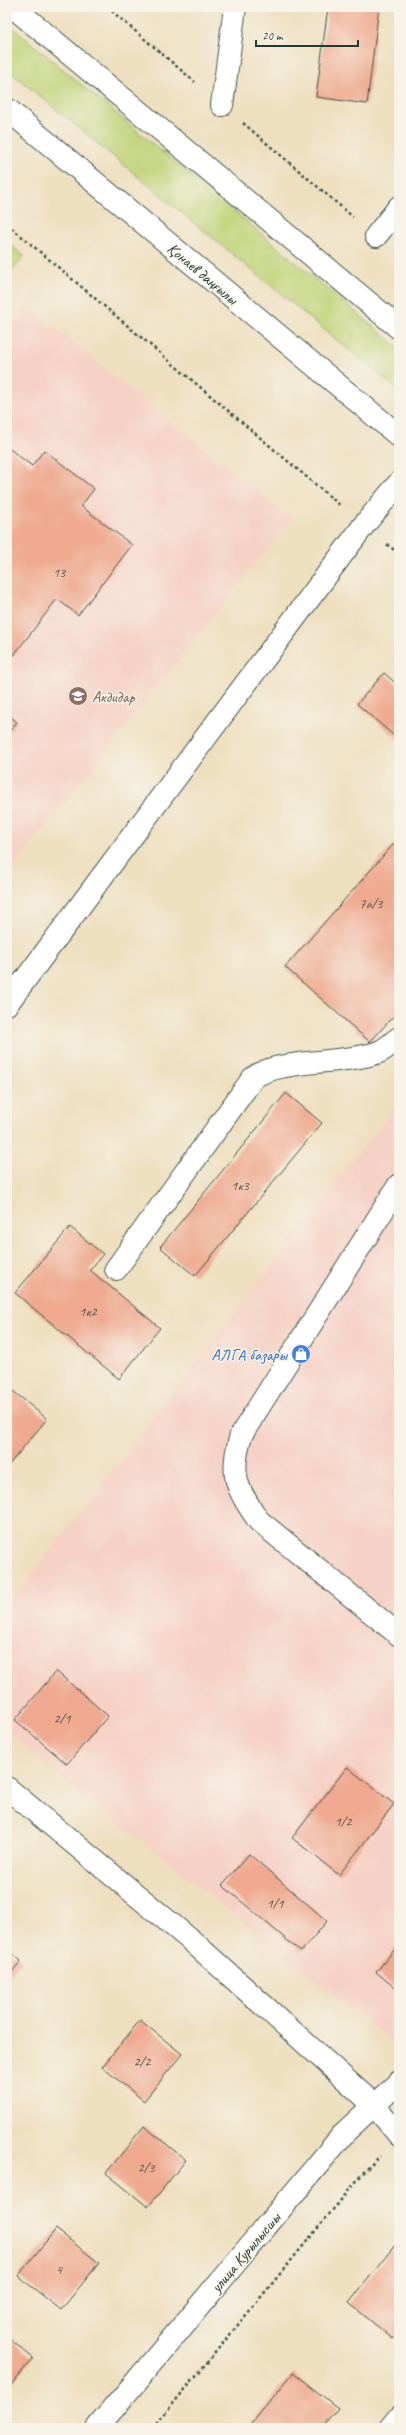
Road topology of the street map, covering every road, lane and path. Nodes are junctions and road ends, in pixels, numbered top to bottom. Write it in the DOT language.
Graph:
graph roads {
  1 [pos="13,7"];
  2 [pos="107,7"];
  3 [pos="235,7"];
  4 [pos="222,105"];
  5 [pos="7,109"];
  6 [pos="399,208"];
  7 [pos="7,224"];
  8 [pos="376,236"];
  9 [pos="399,328"];
  10 [pos="399,436"];
  11 [pos="399,483"];
  12 [pos="364,525"];
  13 [pos="399,545"];
  14 [pos="395,550"];
  15 [pos="399,554"];
  16 [pos="7,1004"];
  17 [pos="399,1038"];
  18 [pos="399,1185"];
  19 [pos="116,1269"];
  20 [pos="399,1635"];
  21 [pos="7,1788"];
  22 [pos="399,2082"];
  23 [pos="374,2105"];
  24 [pos="399,2135"];
  25 [pos="384,2152"];
  26 [pos="399,2417"];
  27 [pos="97,2428"];
  28 [pos="153,2428"];
  29 [pos="390,2428"];
  1 -- 9 [label="main road"];
  2 -- 4 [label="path"];
  3 -- 4 [label="main road"];
  4 -- 8 [label="path"];
  5 -- 10 [label="main road, Қонаев даңғылы"];
  6 -- 8 [label="main road"];
  7 -- 12 [label="path"];
  11 -- 12 [label="main road"];
  12 -- 14 [label="path"];
  12 -- 16 [label="main road"];
  13 -- 14 [label="path"];
  14 -- 15 [label="path"];
  17 -- 19 [label="main road"];
  18 -- 20 [label="main road"];
  21 -- 23 [label="main road"];
  22 -- 23 [label="main road, улица Курылысшы"];
  23 -- 24 [label="main road"];
  23 -- 27 [label="main road, улица Курылысшы"];
  25 -- 28 [label="path"];
  26 -- 29 [label="main road"];
}
